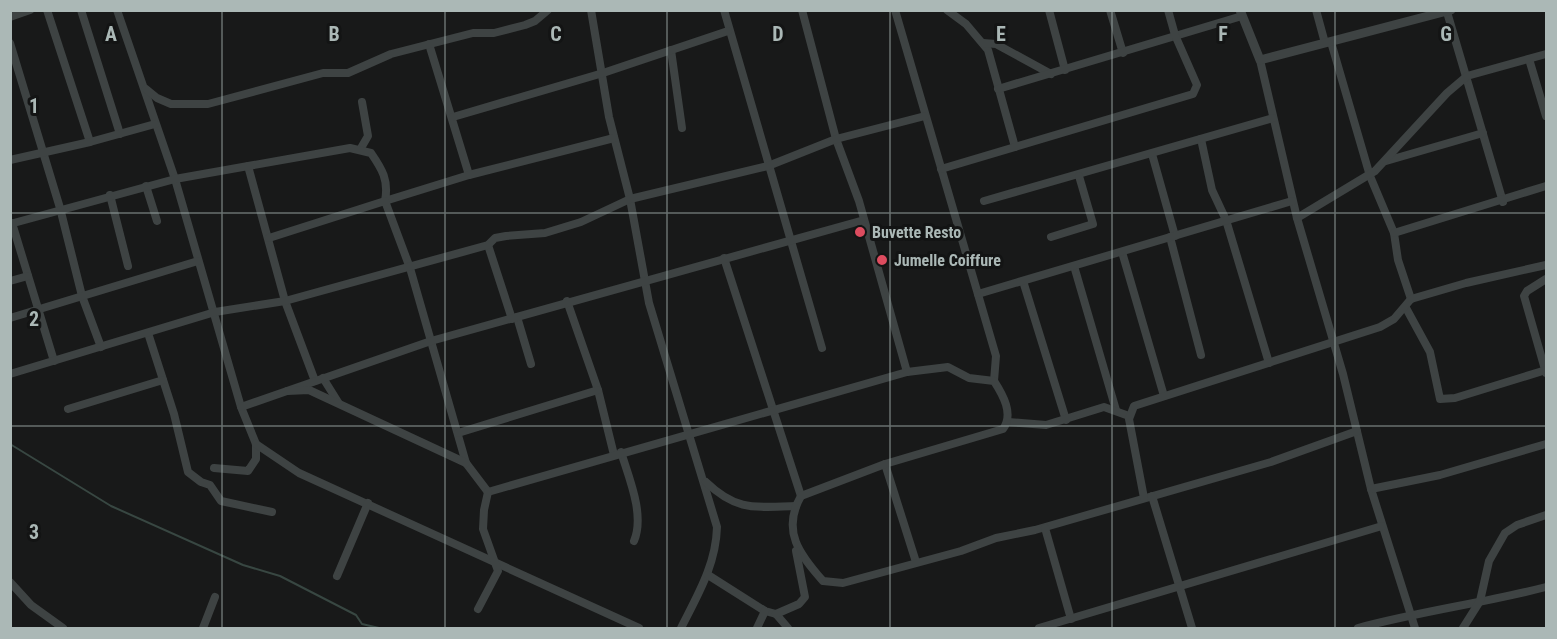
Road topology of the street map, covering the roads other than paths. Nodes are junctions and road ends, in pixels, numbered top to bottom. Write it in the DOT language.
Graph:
graph roads {
  1 [pos="30,10"];
  2 [pos="47,10"];
  3 [pos="81,10"];
  4 [pos="117,10"];
  5 [pos="548,10"];
  6 [pos="591,10"];
  7 [pos="724,10"];
  8 [pos="802,10"];
  9 [pos="947,10"];
  10 [pos="1049,10"];
  11 [pos="1110,10"];
  12 [pos="1168,10"];
  13 [pos="1316,10"];
  14 [pos="898,11"];
  15 [pos="1449,11"];
  16 [pos="1241,13"];
  17 [pos="10,17"];
  18 [pos="728,31"];
  19 [pos="1175,35"];
  20 [pos="1328,42"];
  21 [pos="10,43"];
  22 [pos="983,43"];
  23 [pos="429,44"];
  24 [pos="671,50"];
  25 [pos="1123,53"];
  26 [pos="1546,54"];
  27 [pos="1529,59"];
  28 [pos="1260,60"];
  29 [pos="1065,70"];
  30 [pos="603,74"];
  31 [pos="1051,74"];
  32 [pos="1467,76"];
  33 [pos="144,88"];
  34 [pos="998,89"];
  35 [pos="362,102"];
  36 [pos="925,116"];
  37 [pos="1546,116"];
  38 [pos="453,117"];
  39 [pos="1273,118"];
  40 [pos="155,124"];
  41 [pos="682,128"];
  42 [pos="1484,133"];
  43 [pos="120,134"];
  44 [pos="614,138"];
  45 [pos="836,139"];
  46 [pos="1201,140"];
  47 [pos="90,142"];
  48 [pos="1015,147"];
  49 [pos="361,148"];
  50 [pos="42,152"];
  51 [pos="1152,154"];
  52 [pos="10,160"];
  53 [pos="1384,161"];
  54 [pos="248,166"];
  55 [pos="768,166"];
  56 [pos="941,169"];
  57 [pos="469,175"];
  58 [pos="1079,176"];
  59 [pos="1370,176"];
  60 [pos="175,179"];
  61 [pos="146,186"];
  62 [pos="1546,186"];
  63 [pos="111,195"];
  64 [pos="630,199"];
  65 [pos="386,201"];
  66 [pos="984,201"];
  67 [pos="1292,201"];
  68 [pos="1503,202"];
  69 [pos="60,208"];
  70 [pos="1297,218"];
  71 [pos="864,220"];
  72 [pos="1226,220"];
  73 [pos="157,221"];
  74 [pos="11,224"];
  75 [pos="1394,233"];
  76 [pos="1051,237"];
  77 [pos="1172,237"];
  78 [pos="269,238"];
  79 [pos="792,240"];
  80 [pos="488,244"];
  81 [pos="1122,252"];
  82 [pos="724,258"];
  83 [pos="198,261"];
  84 [pos="1546,265"];
  85 [pos="128,266"];
  86 [pos="1074,266"];
  87 [pos="410,268"];
  88 [pos="28,276"];
  89 [pos="1546,279"];
  90 [pos="10,281"];
  91 [pos="646,281"];
  92 [pos="1023,281"];
  93 [pos="978,294"];
  94 [pos="82,296"];
  95 [pos="1411,299"];
  96 [pos="285,301"];
  97 [pos="567,301"];
  98 [pos="1406,308"];
  99 [pos="38,310"];
  100 [pos="214,312"];
  101 [pos="10,318"];
  102 [pos="514,318"];
  103 [pos="148,333"];
  104 [pos="431,341"];
  105 [pos="1332,343"];
  106 [pos="101,347"];
  107 [pos="822,348"];
  108 [pos="1201,355"];
  109 [pos="54,361"];
  110 [pos="1269,363"];
  111 [pos="531,364"];
  112 [pos="1546,371"];
  113 [pos="907,372"];
  114 [pos="10,374"];
  115 [pos="163,380"];
  116 [pos="319,380"];
  117 [pos="994,381"];
  118 [pos="598,390"];
  119 [pos="287,391"];
  120 [pos="1164,396"];
  121 [pos="241,407"];
  122 [pos="772,408"];
  123 [pos="68,409"];
  124 [pos="345,409"];
  125 [pos="1116,410"];
  126 [pos="1129,416"];
  127 [pos="1066,420"];
  128 [pos="1008,422"];
  129 [pos="1357,431"];
  130 [pos="689,432"];
  131 [pos="458,433"];
  132 [pos="256,444"];
  133 [pos="1546,444"];
  134 [pos="617,454"];
  135 [pos="466,464"];
  136 [pos="885,464"];
  137 [pos="214,468"];
  138 [pos="704,480"];
  139 [pos="1371,489"];
  140 [pos="488,492"];
  141 [pos="801,496"];
  142 [pos="1148,497"];
  143 [pos="368,503"];
  144 [pos="796,506"];
  145 [pos="272,512"];
  146 [pos="1546,515"];
  147 [pos="1382,526"];
  148 [pos="1045,528"];
  149 [pos="634,541"];
  150 [pos="796,550"];
  151 [pos="497,561"];
  152 [pos="915,562"];
  153 [pos="708,575"];
  154 [pos="337,576"];
  155 [pos="10,582"];
  156 [pos="1546,587"];
  157 [pos="1178,588"];
  158 [pos="215,597"];
  159 [pos="1480,601"];
  160 [pos="478,609"];
  161 [pos="765,612"];
  162 [pos="776,614"];
  163 [pos="1410,614"];
  164 [pos="1071,619"];
  165 [pos="63,628"];
  166 [pos="203,628"];
  167 [pos="639,628"];
  168 [pos="681,628"];
  169 [pos="757,628"];
  170 [pos="788,628"];
  171 [pos="1040,628"];
  172 [pos="1192,628"];
  173 [pos="1358,628"];
  174 [pos="1414,628"];
  175 [pos="1463,628"];
  1 -- 17 [label="street"];
  2 -- 47 [label="street"];
  3 -- 43 [label="street"];
  4 -- 33 [label="street"];
  5 -- 23 [label="street"];
  6 -- 30 [label="street"];
  7 -- 18 [label="street"];
  8 -- 45 [label="street"];
  9 -- 22 [label="street"];
  10 -- 29 [label="street"];
  11 -- 25 [label="street"];
  12 -- 19 [label="street"];
  13 -- 20 [label="street"];
  14 -- 36 [label="street"];
  15 -- 20 [label="street"];
  15 -- 32 [label="street"];
  16 -- 19 [label="street"];
  16 -- 28 [label="street"];
  18 -- 24 [label="street"];
  18 -- 55 [label="street"];
  19 -- 25 [label="street"];
  19 -- 48 [label="street"];
  20 -- 28 [label="street"];
  20 -- 59 [label="street"];
  21 -- 50 [label="street"];
  22 -- 31 [label="street"];
  22 -- 34 [label="street"];
  23 -- 33 [label="street"];
  23 -- 38 [label="street"];
  24 -- 30 [label="street"];
  24 -- 41 [label="street"];
  25 -- 29 [label="street"];
  26 -- 27 [label="street"];
  27 -- 32 [label="street"];
  27 -- 37 [label="street"];
  28 -- 39 [label="street"];
  29 -- 31 [label="street"];
  30 -- 38 [label="street"];
  30 -- 44 [label="street"];
  31 -- 34 [label="street"];
  32 -- 42 [label="street"];
  32 -- 53 [label="street"];
  33 -- 40 [label="street"];
  34 -- 48 [label="street"];
  35 -- 49 [label="street"];
  36 -- 45 [label="street"];
  36 -- 56 [label="street"];
  38 -- 57 [label="street"];
  39 -- 46 [label="street"];
  39 -- 67 [label="street"];
  40 -- 43 [label="street"];
  40 -- 60 [label="street"];
  42 -- 53 [label="street"];
  42 -- 68 [label="street"];
  43 -- 47 [label="street"];
  44 -- 57 [label="street"];
  44 -- 64 [label="street"];
  45 -- 55 [label="street"];
  45 -- 71 [label="street"];
  46 -- 51 [label="street"];
  46 -- 72 [label="street"];
  47 -- 50 [label="street"];
  48 -- 56 [label="street"];
  49 -- 54 [label="street"];
  49 -- 65 [label="street"];
  50 -- 52 [label="street"];
  50 -- 69 [label="street"];
  51 -- 58 [label="street"];
  51 -- 77 [label="street"];
  53 -- 59 [label="street"];
  54 -- 60 [label="street"];
  54 -- 78 [label="street"];
  55 -- 64 [label="street"];
  55 -- 79 [label="street"];
  56 -- 93 [label="street"];
  57 -- 65 [label="street"];
  58 -- 66 [label="street"];
  58 -- 76 [label="street"];
  59 -- 70 [label="street"];
  59 -- 75 [label="street"];
  60 -- 61 [label="street"];
  60 -- 83 [label="street"];
  61 -- 63 [label="street"];
  61 -- 73 [label="street"];
  62 -- 68 [label="street"];
  63 -- 69 [label="street"];
  63 -- 85 [label="street"];
  64 -- 80 [label="street"];
  64 -- 91 [label="street"];
  65 -- 78 [label="street"];
  65 -- 87 [label="street"];
  67 -- 70 [label="street"];
  67 -- 72 [label="street"];
  68 -- 75 [label="street"];
  69 -- 74 [label="street"];
  69 -- 94 [label="street"];
  70 -- 105 [label="street"];
  71 -- 79 [label="street"];
  71 -- 113 [label="street"];
  72 -- 77 [label="street"];
  72 -- 110 [label="street"];
  74 -- 88 [label="street"];
  75 -- 95 [label="street"];
  77 -- 81 [label="street"];
  77 -- 108 [label="street"];
  78 -- 96 [label="street"];
  79 -- 82 [label="street"];
  79 -- 107 [label="street"];
  80 -- 87 [label="street"];
  80 -- 102 [label="street"];
  81 -- 86 [label="street"];
  81 -- 120 [label="street"];
  82 -- 91 [label="street"];
  82 -- 122 [label="street"];
  83 -- 94 [label="street"];
  83 -- 100 [label="street"];
  84 -- 95 [label="street"];
  86 -- 92 [label="street"];
  86 -- 125 [label="street"];
  87 -- 96 [label="street"];
  87 -- 104 [label="street"];
  88 -- 90 [label="street"];
  88 -- 99 [label="street"];
  89 -- 112 [label="street"];
  91 -- 97 [label="street"];
  91 -- 130 [label="street"];
  92 -- 93 [label="street"];
  92 -- 127 [label="street"];
  93 -- 117 [label="street"];
  94 -- 99 [label="street"];
  94 -- 106 [label="street"];
  95 -- 98 [label="street"];
  96 -- 100 [label="street"];
  96 -- 116 [label="street"];
  97 -- 102 [label="street"];
  97 -- 118 [label="street"];
  98 -- 105 [label="street"];
  98 -- 112 [label="street"];
  99 -- 101 [label="street"];
  99 -- 109 [label="street"];
  100 -- 103 [label="street"];
  100 -- 121 [label="street"];
  102 -- 104 [label="street"];
  102 -- 111 [label="street"];
  103 -- 106 [label="street"];
  103 -- 115 [label="street"];
  104 -- 116 [label="street"];
  104 -- 131 [label="street"];
  105 -- 110 [label="street"];
  105 -- 129 [label="street"];
  106 -- 109 [label="street"];
  109 -- 114 [label="street"];
  110 -- 120 [label="street"];
  113 -- 117 [label="street"];
  113 -- 122 [label="street"];
  115 -- 123 [label="street"];
  115 -- 145 [label="street"];
  116 -- 119 [label="street"];
  116 -- 124 [label="street"];
  117 -- 128 [label="street"];
  118 -- 131 [label="street"];
  118 -- 134 [label="street"];
  119 -- 121 [label="street"];
  119 -- 124 [label="street"];
  120 -- 126 [label="street"];
  121 -- 132 [label="street"];
  122 -- 130 [label="street"];
  122 -- 141 [label="street"];
  124 -- 135 [label="street"];
  125 -- 126 [label="street"];
  125 -- 127 [label="street"];
  126 -- 142 [label="street"];
  127 -- 128 [label="street"];
  128 -- 136 [label="street"];
  129 -- 139 [label="street"];
  129 -- 142 [label="street"];
  130 -- 134 [label="street"];
  130 -- 138 [label="street"];
  131 -- 135 [label="street"];
  132 -- 137 [label="street"];
  132 -- 143 [label="street"];
  133 -- 139 [label="street"];
  134 -- 140 [label="street"];
  134 -- 149 [label="street"];
  135 -- 140 [label="street"];
  136 -- 141 [label="street"];
  136 -- 152 [label="street"];
  138 -- 144 [label="street"];
  138 -- 153 [label="street"];
  139 -- 147 [label="street"];
  140 -- 151 [label="street"];
  141 -- 144 [label="street"];
  142 -- 148 [label="street"];
  142 -- 157 [label="street"];
  143 -- 151 [label="street"];
  143 -- 154 [label="street"];
  144 -- 150 [label="street"];
  146 -- 159 [label="street"];
  147 -- 157 [label="street"];
  147 -- 163 [label="street"];
  148 -- 152 [label="street"];
  148 -- 164 [label="street"];
  150 -- 152 [label="street"];
  150 -- 162 [label="street"];
  151 -- 160 [label="street"];
  151 -- 167 [label="street"];
  153 -- 161 [label="street"];
  153 -- 168 [label="street"];
  155 -- 165 [label="street"];
  156 -- 159 [label="street"];
  157 -- 164 [label="street"];
  157 -- 172 [label="street"];
  158 -- 166 [label="street"];
  159 -- 163 [label="street"];
  159 -- 175 [label="street"];
  161 -- 162 [label="street"];
  161 -- 169 [label="street"];
  162 -- 170 [label="street"];
  163 -- 173 [label="street"];
  163 -- 174 [label="street"];
  164 -- 171 [label="street"];
}
